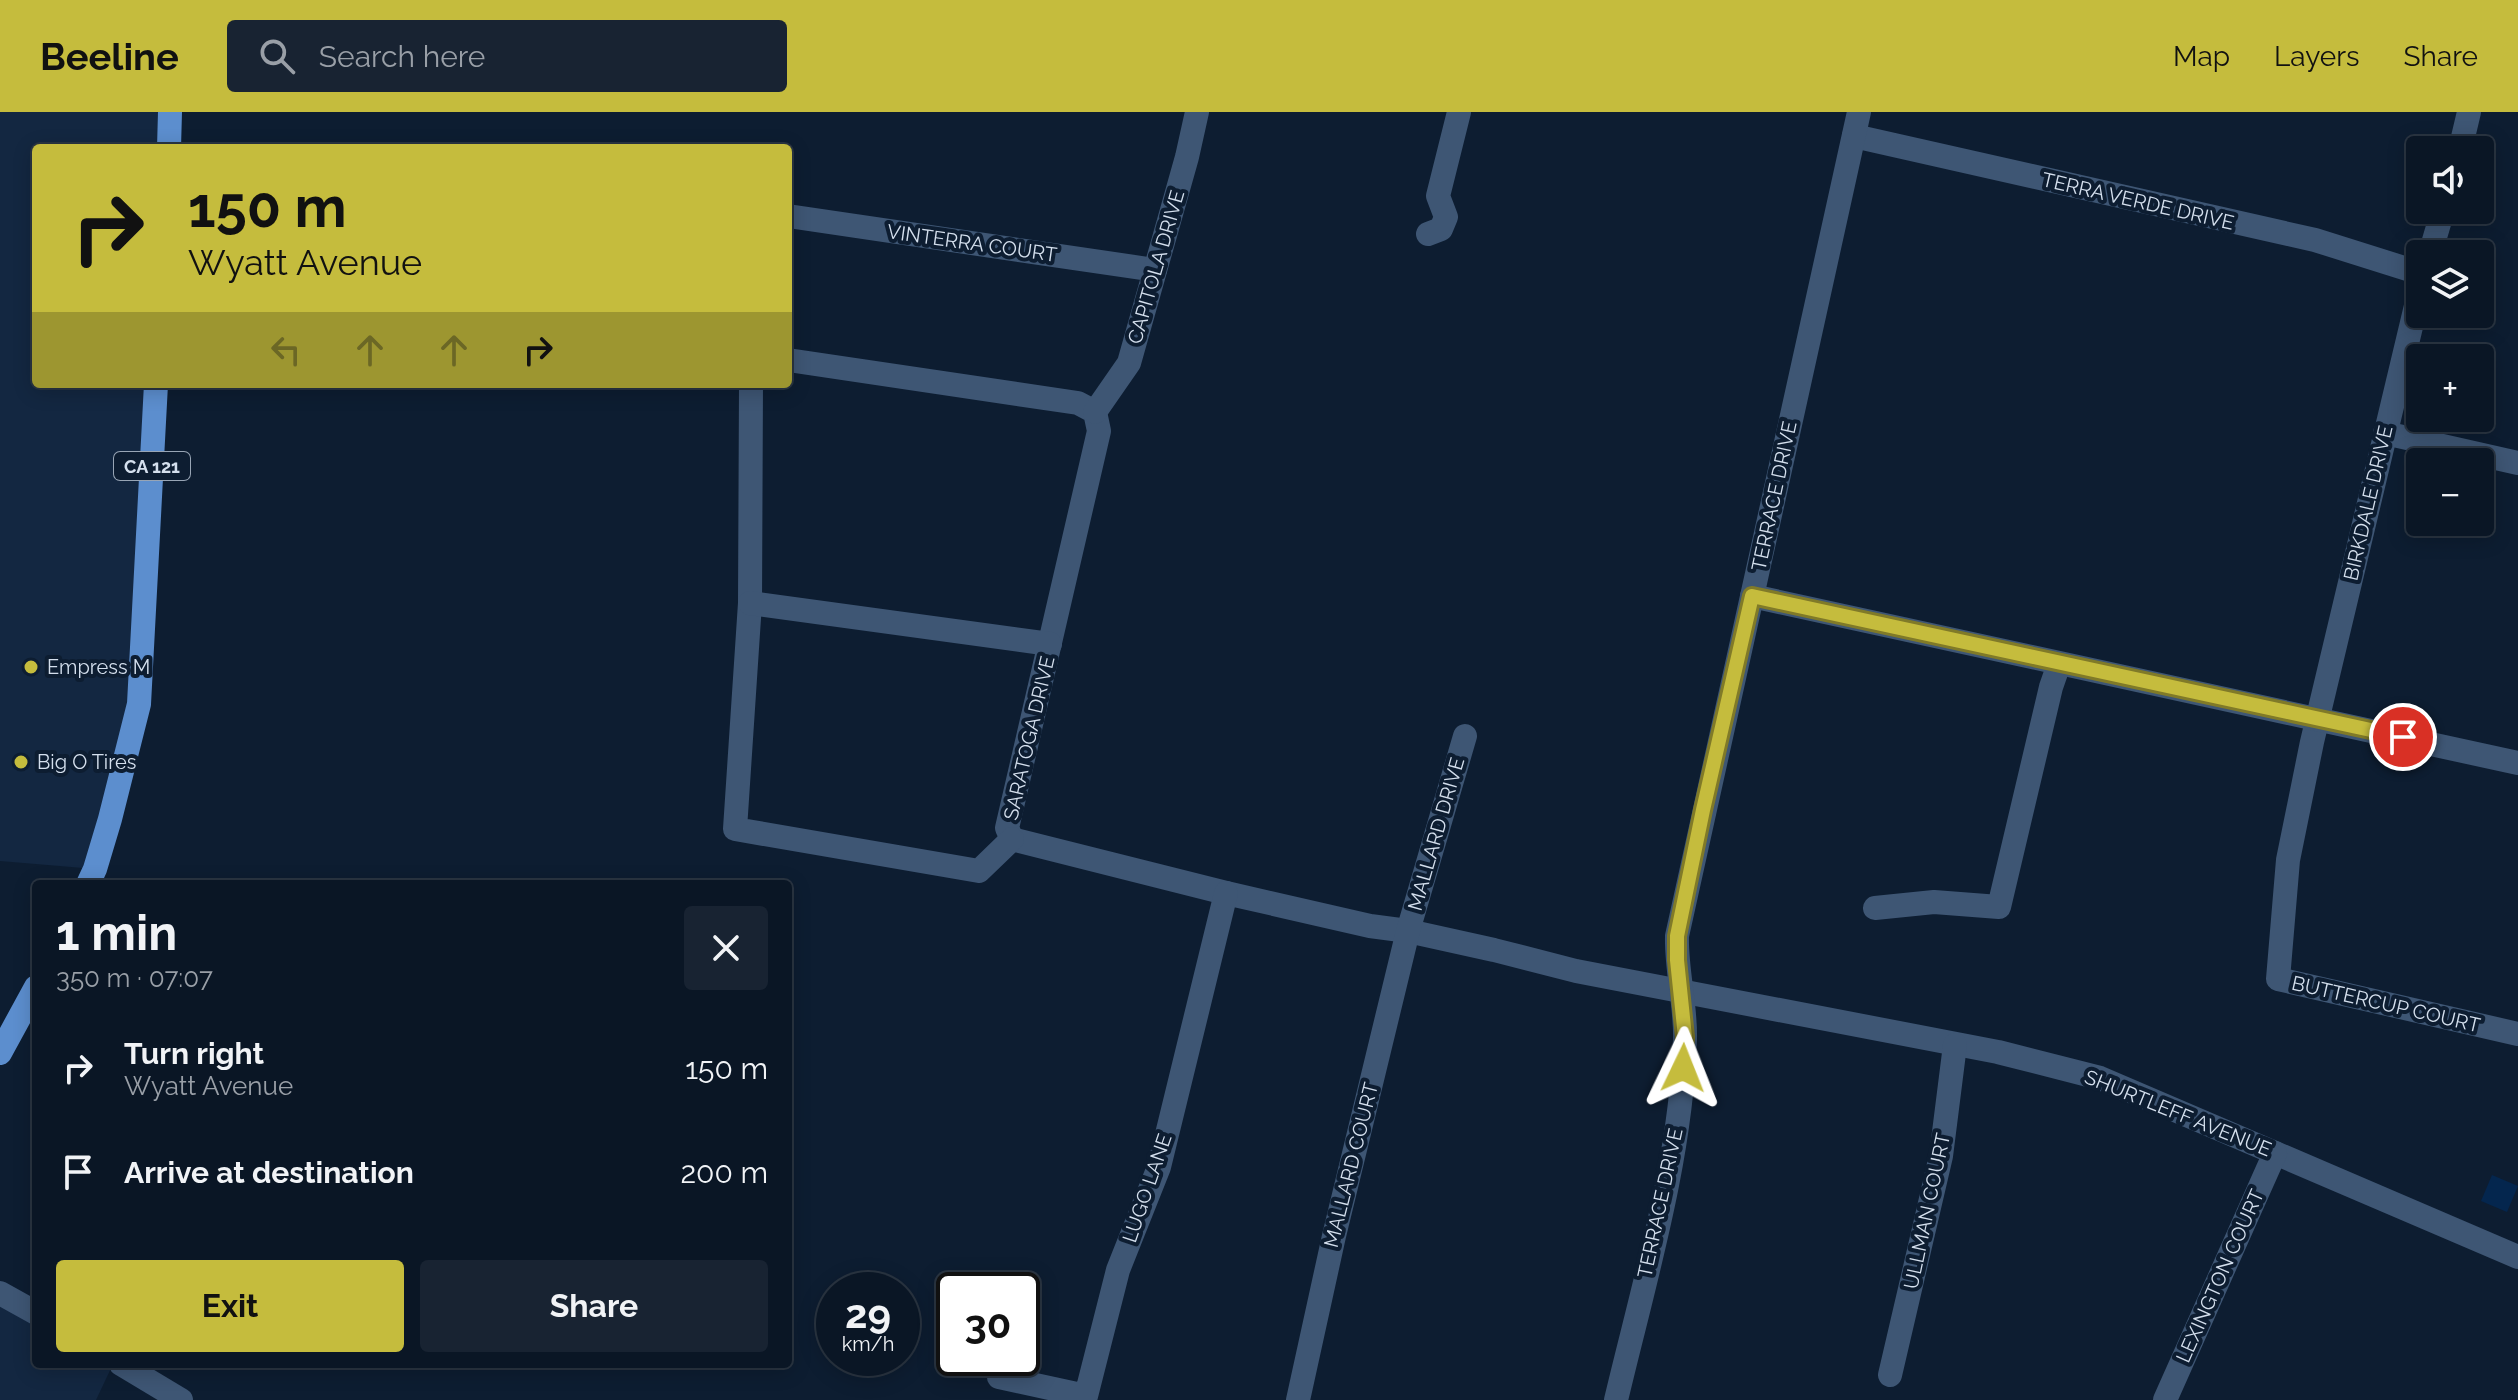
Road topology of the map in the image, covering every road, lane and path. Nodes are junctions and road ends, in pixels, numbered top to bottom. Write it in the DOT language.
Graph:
graph roads {
  1 [pos="170,112"];
  2 [pos="1197,112"];
  3 [pos="1459,112"];
  4 [pos="2469,112"];
  5 [pos="1856,124"];
  6 [pos="2463,136"];
  7 [pos="169,144"];
  8 [pos="792,217"];
  9 [pos="1428,234"];
  10 [pos="2406,269"];
  11 [pos="1155,270"];
  12 [pos="2411,328"];
  13 [pos="792,361"];
  14 [pos="156,388"];
  15 [pos="751,388"];
  16 [pos="1095,412"];
  17 [pos="2385,433"];
  18 [pos="2518,463"];
  19 [pos="1752,596"];
  20 [pos="750,603"];
  21 [pos="1050,644"];
  22 [pos="2059,664"];
  23 [pos="2317,718"];
  24 [pos="1465,736"];
  25 [pos="2518,763"];
  26 [pos="1012,839"];
  27 [pos="90,880"];
  28 [pos="1226,893"];
  29 [pos="1875,908"];
  30 [pos="1408,931"];
  31 [pos="1680,992"];
  32 [pos="32,994"];
  33 [pos="2518,1034"];
  34 [pos="1955,1045"];
  35 [pos="0,1053"];
  36 [pos="2275,1153"];
  37 [pos="2518,1257"];
  38 [pos="0,1293"];
  39 [pos="32,1311"];
  40 [pos="128,1368"];
  41 [pos="1890,1375"];
  42 [pos="999,1377"];
  43 [pos="181,1400"];
  44 [pos="1298,1400"];
  45 [pos="1616,1400"];
  46 [pos="2165,1400"];
  1 -- 7 [label="main road"];
  2 -- 11 [label="street, CAPITOLA DRIVE"];
  3 -- 9 [label="street"];
  4 -- 6 [label="street"];
  5 -- 10 [label="street, TERRA VERDE DRIVE"];
  5 -- 19 [label="street, TERRACE DRIVE"];
  8 -- 11 [label="street, VINTERRA COURT"];
  11 -- 16 [label="street, CAPITOLA DRIVE"];
  12 -- 17 [label="street, BIRKDALE DRIVE"];
  13 -- 16 [label="street"];
  14 -- 27 [label="main road, CA 121"];
  15 -- 20 [label="street"];
  16 -- 21 [label="street, SARATOGA DRIVE"];
  17 -- 18 [label="street"];
  17 -- 23 [label="street, BIRKDALE DRIVE"];
  19 -- 22 [label="street"];
  19 -- 31 [label="street, TERRACE DRIVE"];
  20 -- 21 [label="street"];
  20 -- 26 [label="street"];
  21 -- 26 [label="street, SARATOGA DRIVE"];
  22 -- 23 [label="street"];
  22 -- 29 [label="street"];
  23 -- 25 [label="street"];
  23 -- 33 [label="street, BUTTERCUP COURT"];
  24 -- 30 [label="street, MALLARD DRIVE"];
  26 -- 28 [label="street, SARATOGA DRIVE"];
  28 -- 30 [label="street, SARATOGA DRIVE"];
  28 -- 42 [label="street, LUGO LANE"];
  30 -- 31 [label="street, SARATOGA DRIVE"];
  30 -- 44 [label="street, MALLARD COURT"];
  31 -- 34 [label="street, SHURTLEFF AVENUE"];
  31 -- 45 [label="street, TERRACE DRIVE"];
  32 -- 35 [label="main road"];
  34 -- 36 [label="street, SHURTLEFF AVENUE"];
  34 -- 41 [label="street, ULLMAN COURT"];
  36 -- 37 [label="street, SHURTLEFF AVENUE"];
  36 -- 46 [label="street, LEXINGTON COURT"];
  38 -- 39 [label="street"];
  40 -- 43 [label="street"];
}
